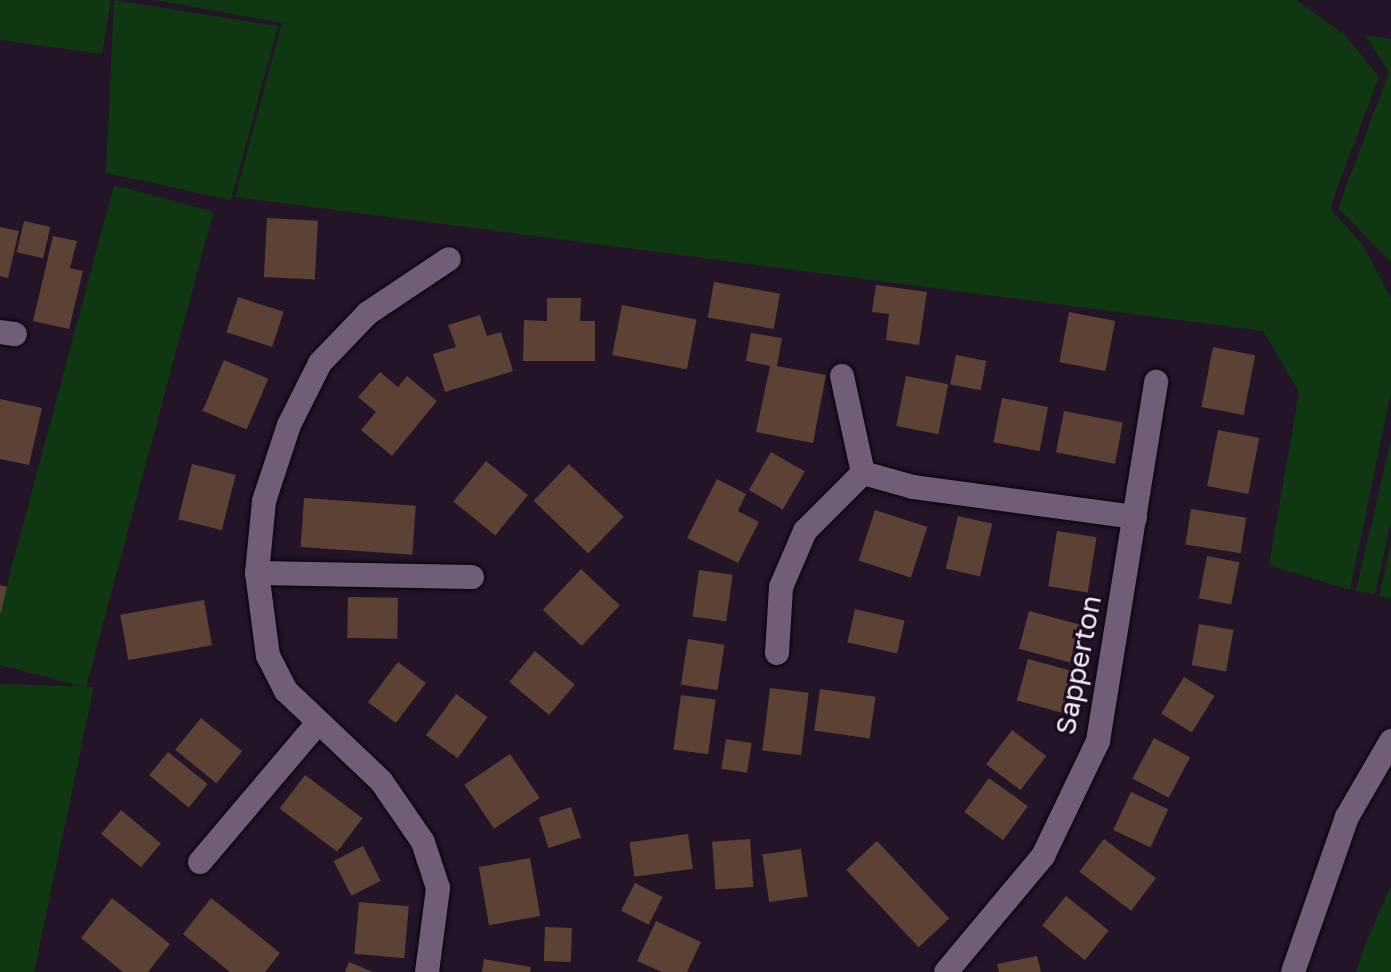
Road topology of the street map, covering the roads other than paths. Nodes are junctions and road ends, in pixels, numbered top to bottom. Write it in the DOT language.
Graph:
graph roads {
  1 [pos="449,259"];
  2 [pos="842,376"];
  3 [pos="1156,382"];
  4 [pos="863,473"];
  5 [pos="1135,517"];
  6 [pos="257,573"];
  7 [pos="472,577"];
  8 [pos="777,653"];
  9 [pos="316,725"];
  10 [pos="1391,741"];
  11 [pos="200,862"];
  12 [pos="427,972"];
  13 [pos="946,972"];
  14 [pos="1293,972"];
  1 -- 6 [label="street"];
  2 -- 4 [label="street"];
  3 -- 5 [label="street, Sapperton"];
  4 -- 5 [label="street"];
  4 -- 8 [label="street"];
  5 -- 13 [label="street, Sapperton"];
  6 -- 7 [label="street"];
  6 -- 9 [label="street"];
  9 -- 11 [label="street"];
  9 -- 12 [label="street"];
  10 -- 14 [label="street"];
}
